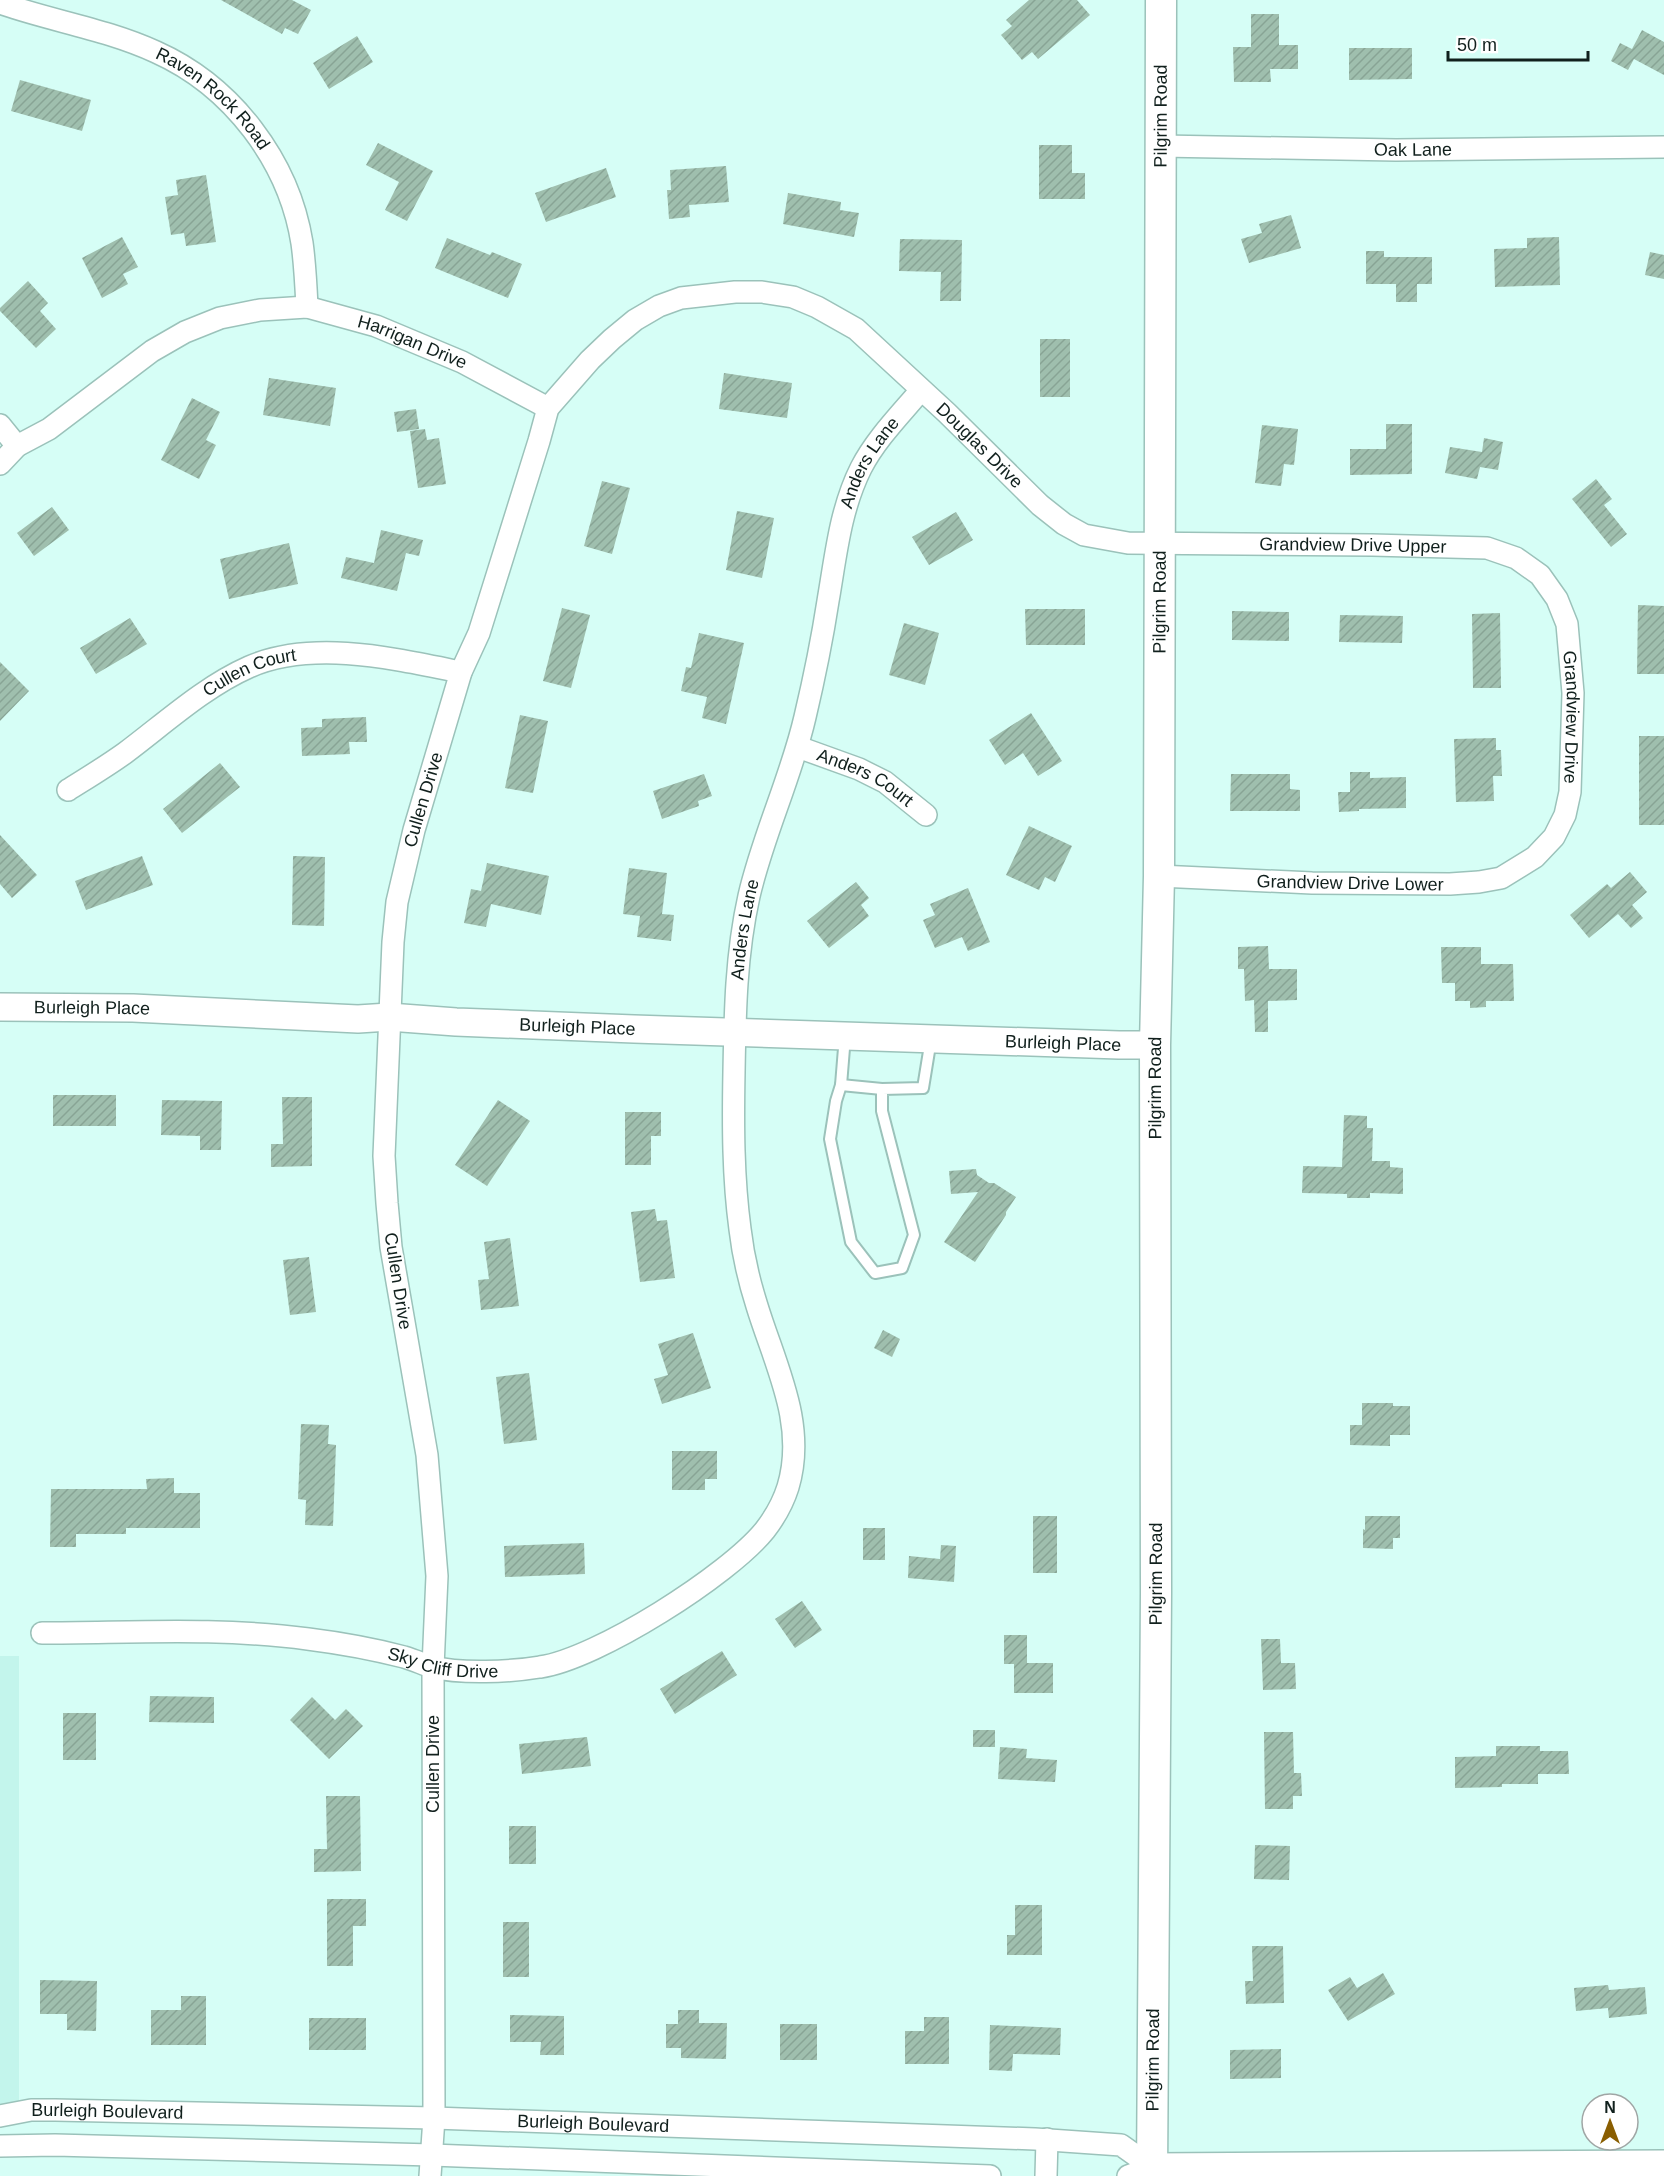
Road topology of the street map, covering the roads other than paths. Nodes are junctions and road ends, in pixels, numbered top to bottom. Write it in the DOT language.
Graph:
graph roads {
  1 [pos="1161,0"];
  2 [pos="0,3"];
  3 [pos="1161,146"];
  4 [pos="1664,147"];
  5 [pos="308,307"];
  6 [pos="921,390"];
  7 [pos="548,408"];
  8 [pos="0,425"];
  9 [pos="17,446"];
  10 [pos="0,464"];
  11 [pos="1159,542"];
  12 [pos="1540,575"];
  13 [pos="461,672"];
  14 [pos="798,747"];
  15 [pos="68,790"];
  16 [pos="926,814"];
  17 [pos="1535,857"];
  18 [pos="1159,876"];
  19 [pos="0,1007"];
  20 [pos="389,1017"];
  21 [pos="735,1033"];
  22 [pos="845,1036"];
  23 [pos="931,1039"];
  24 [pos="1155,1045"];
  25 [pos="841,1085"];
  26 [pos="882,1089"];
  27 [pos="784,1496"];
  28 [pos="42,1633"];
  29 [pos="433,1667"];
  30 [pos="0,2116"];
  31 [pos="434,2118"];
  32 [pos="1047,2139"];
  33 [pos="0,2146"];
  34 [pos="1664,2164"];
  35 [pos="431,2166"];
  36 [pos="1144,2173"];
  37 [pos="990,2176"];
  38 [pos="1046,2176"];
  1 -- 3 [label="main road, Pilgrim Road"];
  2 -- 5 [label="street, Raven Rock Road"];
  3 -- 4 [label="street, Oak Lane"];
  3 -- 11 [label="main road, Pilgrim Road"];
  5 -- 7 [label="street, Harrigan Drive"];
  5 -- 9 [label="street, Harrigan Drive"];
  6 -- 7 [label="street, Douglas Drive"];
  6 -- 11 [label="street, Douglas Drive"];
  6 -- 14 [label="street, Anders Lane"];
  7 -- 13 [label="street, Cullen Drive"];
  8 -- 9 [label="street"];
  9 -- 10 [label="street, Harrigan Drive"];
  11 -- 12 [label="street, Grandview Drive Upper"];
  11 -- 18 [label="main road, Pilgrim Road"];
  12 -- 17 [label="street, Grandview Drive"];
  13 -- 15 [label="street, Cullen Court"];
  13 -- 20 [label="street, Cullen Drive"];
  14 -- 16 [label="street, Anders Court"];
  14 -- 21 [label="street, Anders Lane"];
  17 -- 18 [label="street, Grandview Drive Lower"];
  18 -- 24 [label="main road, Pilgrim Road"];
  19 -- 20 [label="street, Burleigh Place"];
  20 -- 21 [label="street, Burleigh Place"];
  20 -- 29 [label="street, Cullen Drive"];
  21 -- 22 [label="street, Burleigh Place"];
  21 -- 27 [label="street, Anders Lane"];
  22 -- 23 [label="street, Burleigh Place"];
  22 -- 25 [label="lane"];
  23 -- 24 [label="street, Burleigh Place"];
  23 -- 26 [label="lane"];
  24 -- 36 [label="main road, Pilgrim Road"];
  25 -- 26 [label="lane"];
  25 -- 26 [label="lane"];
  27 -- 29 [label="street, Sky Cliff Drive"];
  28 -- 29 [label="street, Sky Cliff Drive"];
  29 -- 31 [label="street, Cullen Drive"];
  30 -- 31 [label="street, Burleigh Boulevard"];
  31 -- 32 [label="street, Burleigh Boulevard"];
  31 -- 35 [label="street, Cullen Drive"];
  32 -- 36 [label="street, Burleigh Boulevard"];
  32 -- 38 [label="street"];
  33 -- 35 [label="street, Burleigh Boulevard"];
  34 -- 36 [label="street"];
  35 -- 37 [label="street, Burleigh Boulevard"];
}
